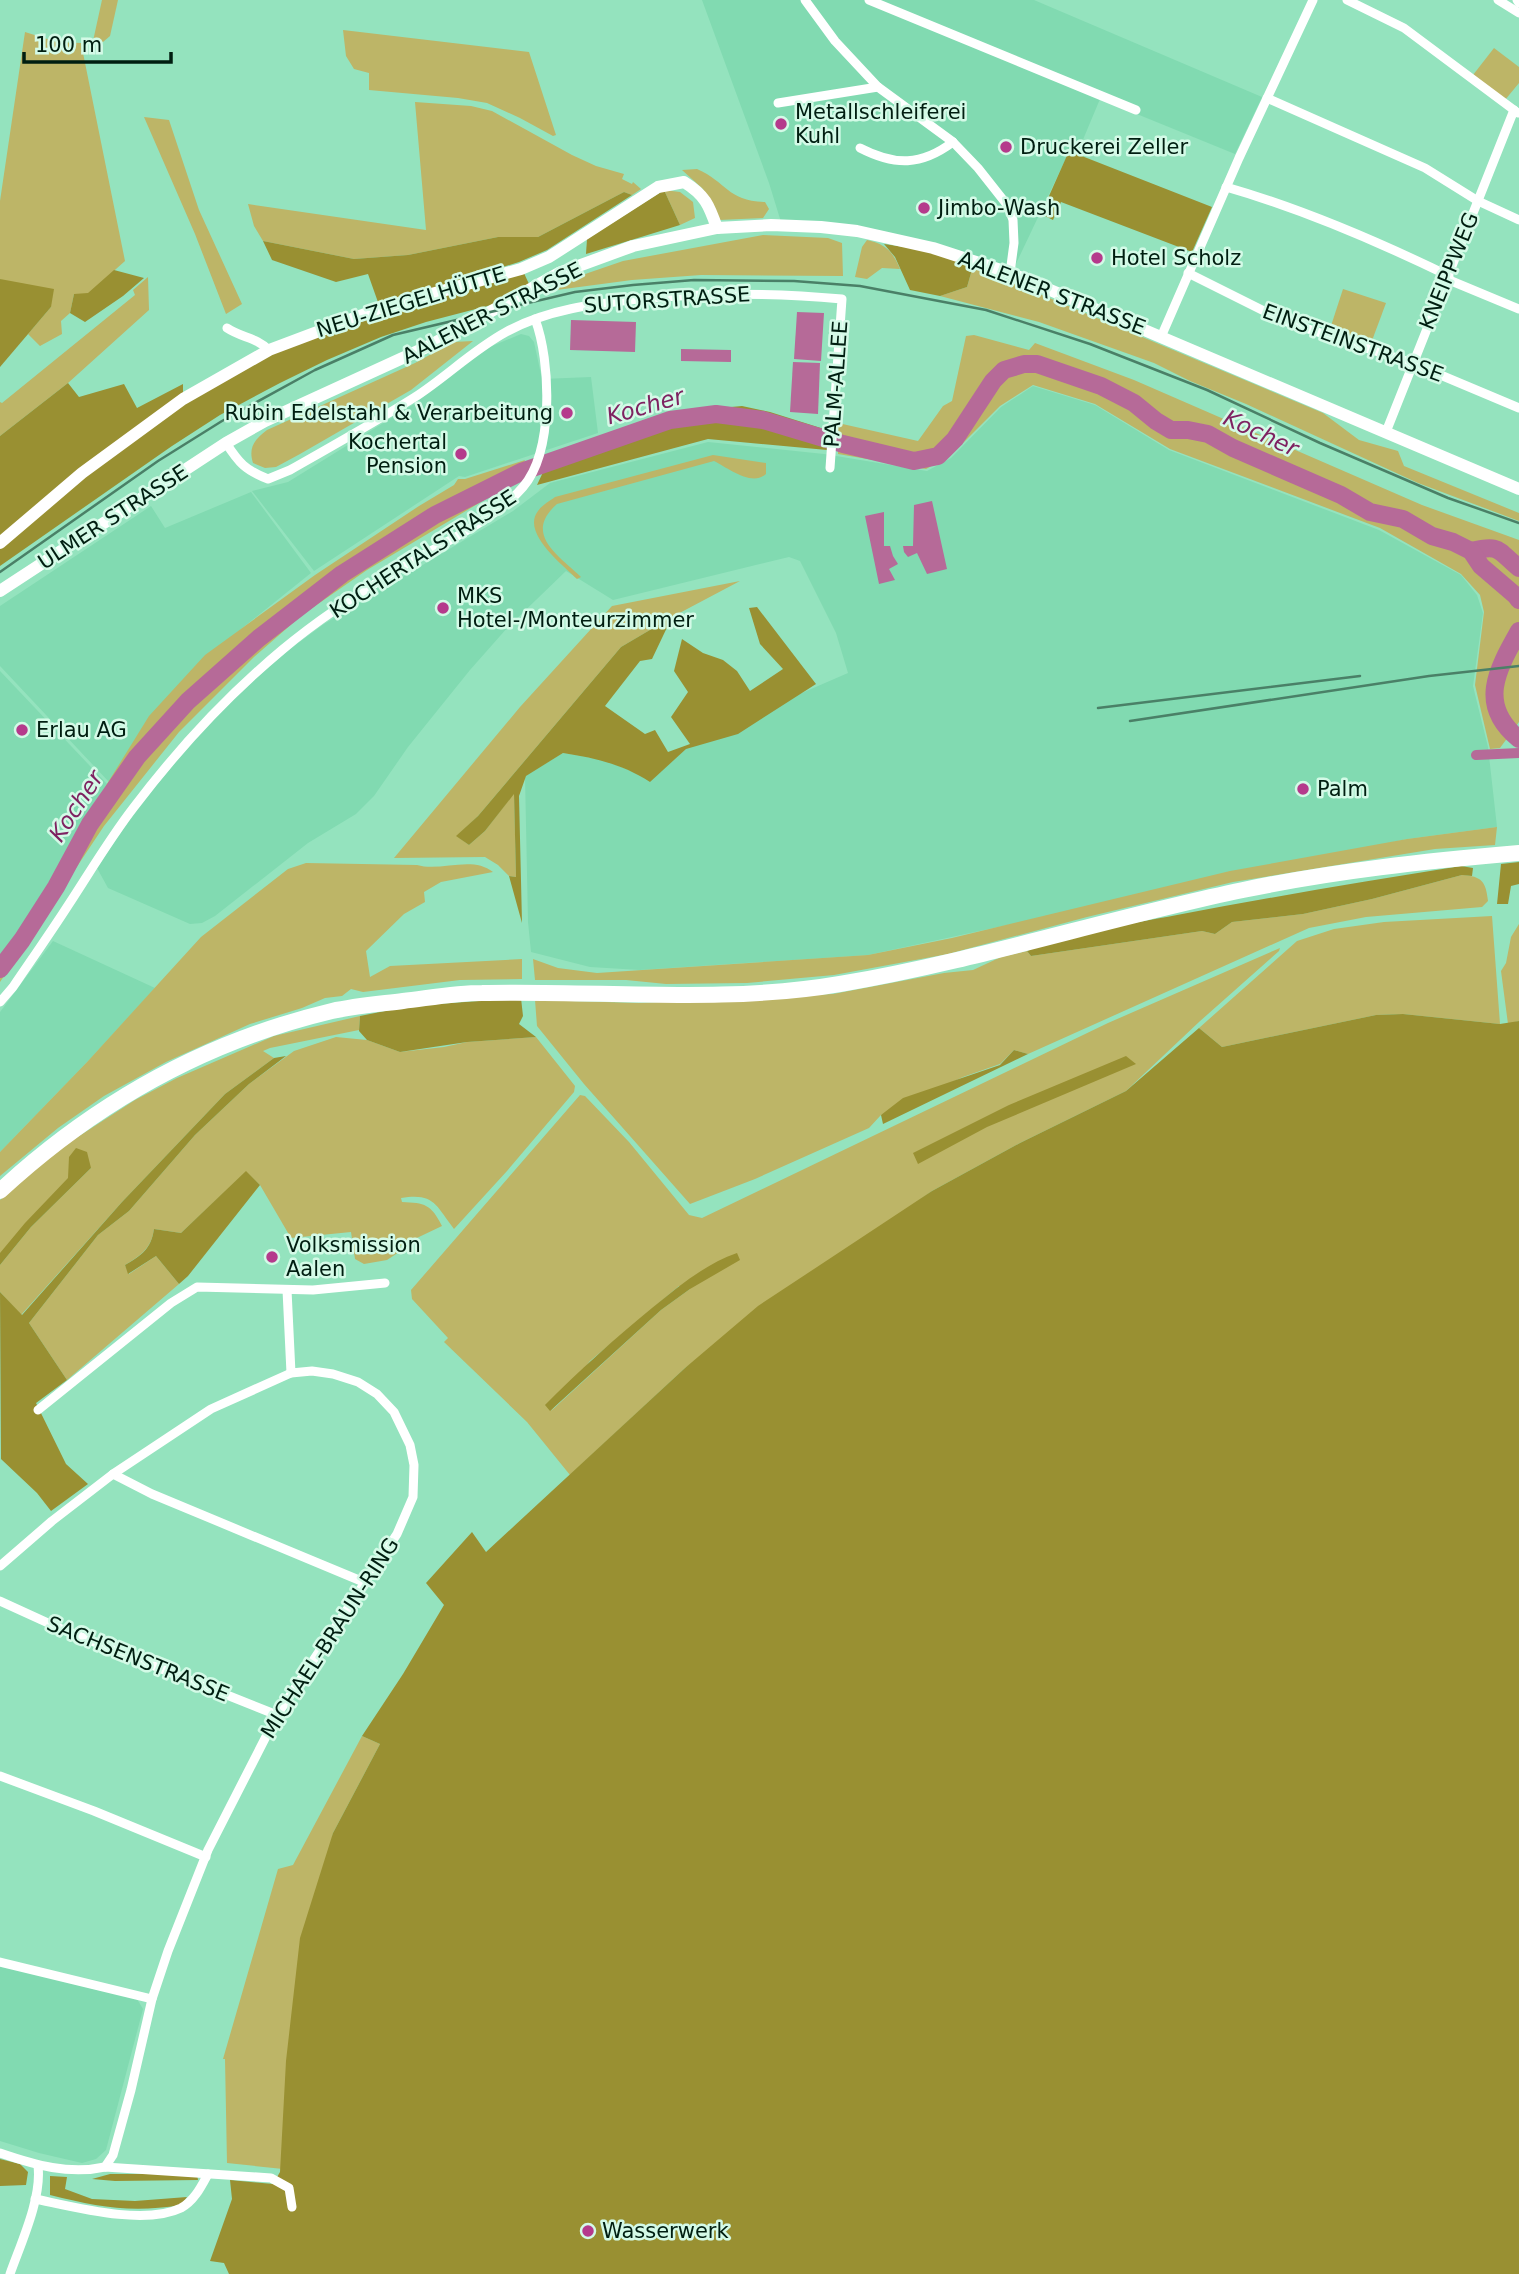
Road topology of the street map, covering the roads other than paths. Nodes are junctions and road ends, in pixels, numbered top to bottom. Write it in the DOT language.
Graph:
graph roads {
  1 [pos="820,0"];
  2 [pos="869,0"];
  3 [pos="1313,0"];
  4 [pos="1347,0"];
  5 [pos="1498,0"];
  6 [pos="807,3"];
  7 [pos="1519,13"];
  8 [pos="878,87"];
  9 [pos="1267,98"];
  10 [pos="778,103"];
  11 [pos="1136,110"];
  12 [pos="1517,113"];
  13 [pos="953,142"];
  14 [pos="860,148"];
  15 [pos="1226,187"];
  16 [pos="1478,201"];
  17 [pos="1519,220"];
  18 [pos="717,228"];
  19 [pos="1010,273"];
  20 [pos="1188,273"];
  21 [pos="1449,276"];
  22 [pos="842,299"];
  23 [pos="1519,309"];
  24 [pos="535,319"];
  25 [pos="227,328"];
  26 [pos="1161,337"];
  27 [pos="269,349"];
  28 [pos="1412,363"];
  29 [pos="1519,408"];
  30 [pos="1386,432"];
  31 [pos="226,443"];
  32 [pos="830,468"];
  33 [pos="1519,489"];
  34 [pos="0,543"];
  35 [pos="0,591"];
  36 [pos="1519,853"];
  37 [pos="0,1002"];
  38 [pos="0,1191"];
  39 [pos="385,1283"];
  40 [pos="286,1290"];
  41 [pos="291,1373"];
  42 [pos="38,1410"];
  43 [pos="113,1474"];
  44 [pos="0,1566"];
  45 [pos="366,1583"];
  46 [pos="0,1601"];
  47 [pos="277,1715"];
  48 [pos="0,1776"];
  49 [pos="206,1857"];
  50 [pos="0,1962"];
  51 [pos="152,1999"];
  52 [pos="0,2154"];
  53 [pos="38,2166"];
  54 [pos="105,2166"];
  55 [pos="208,2174"];
  56 [pos="35,2199"];
  57 [pos="292,2207"];
  58 [pos="10,2274"];
  1 -- 6 [label="street"];
  2 -- 11 [label="street"];
  3 -- 9 [label="street"];
  4 -- 12 [label="street"];
  5 -- 7 [label="street"];
  6 -- 8 [label="street"];
  8 -- 10 [label="street"];
  8 -- 13 [label="street"];
  9 -- 15 [label="street"];
  9 -- 16 [label="street"];
  12 -- 16 [label="street, KNEIPPWEG"];
  13 -- 14 [label="street"];
  13 -- 19 [label="street"];
  15 -- 20 [label="street"];
  15 -- 21 [label="street"];
  16 -- 17 [label="street"];
  16 -- 21 [label="street, KNEIPPWEG"];
  18 -- 19 [label="street, AALENER STRASSE"];
  18 -- 27 [label="street, NEU-ZIEGELHÜTTE"];
  18 -- 31 [label="street, AALENER STRASSE"];
  19 -- 26 [label="street, AALENER STRASSE"];
  20 -- 26 [label="street"];
  20 -- 28 [label="street, EINSTEINSTRASSE"];
  21 -- 23 [label="street"];
  21 -- 28 [label="street, KNEIPPWEG"];
  22 -- 24 [label="street, SUTORSTRASSE"];
  22 -- 32 [label="street, PALM-ALLEE"];
  24 -- 31 [label="street"];
  24 -- 37 [label="street, KOCHERTALSTRASSE"];
  25 -- 27 [label="street"];
  26 -- 30 [label="street, AALENER STRASSE"];
  27 -- 34 [label="street, NEU-ZIEGELHÜTTE"];
  28 -- 29 [label="street, EINSTEINSTRASSE"];
  28 -- 30 [label="street, KNEIPPWEG"];
  30 -- 33 [label="street, AALENER STRASSE"];
  31 -- 35 [label="street, ULMER STRASSE"];
  36 -- 38 [label="highway"];
  39 -- 40 [label="street"];
  40 -- 41 [label="street"];
  40 -- 42 [label="street"];
  41 -- 43 [label="street"];
  41 -- 45 [label="street, MICHAEL-BRAUN-RING"];
  43 -- 44 [label="street"];
  43 -- 45 [label="street"];
  45 -- 47 [label="street, MICHAEL-BRAUN-RING"];
  46 -- 47 [label="street, SACHSENSTRASSE"];
  47 -- 49 [label="street, MICHAEL-BRAUN-RING"];
  48 -- 49 [label="street"];
  49 -- 51 [label="street, MICHAEL-BRAUN-RING"];
  50 -- 51 [label="street"];
  51 -- 54 [label="street, MICHAEL-BRAUN-RING"];
  52 -- 53 [label="street"];
  53 -- 54 [label="street"];
  53 -- 56 [label="street"];
  54 -- 55 [label="street"];
  55 -- 56 [label="street"];
  55 -- 57 [label="street"];
  56 -- 58 [label="street"];
}
